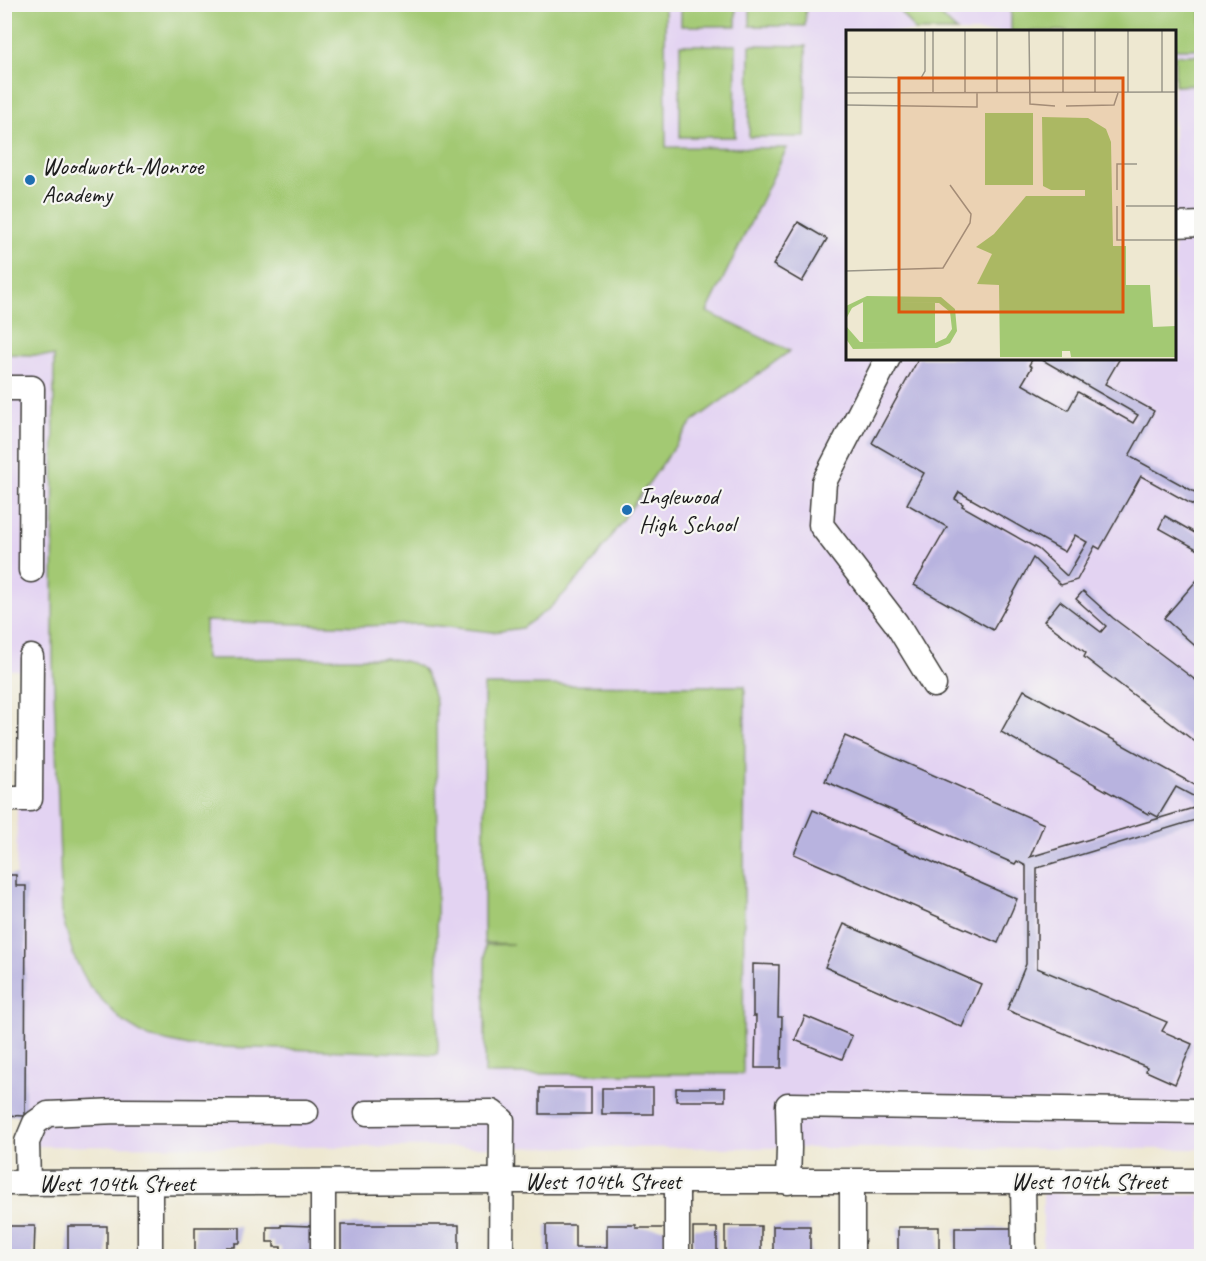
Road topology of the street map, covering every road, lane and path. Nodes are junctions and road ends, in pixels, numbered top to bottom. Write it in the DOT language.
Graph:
graph roads {
  1 [pos="1202,224"];
  2 [pos="1176,225"];
  3 [pos="887,360"];
  4 [pos="4,388"];
  5 [pos="31,570"];
  6 [pos="32,657"];
  7 [pos="933,685"];
  8 [pos="4,799"];
  9 [pos="1202,1111"];
  10 [pos="306,1112"];
  11 [pos="367,1113"];
  12 [pos="501,1181"];
  13 [pos="1202,1181"];
  14 [pos="323,1182"];
  15 [pos="677,1182"];
  16 [pos="788,1182"];
  17 [pos="852,1182"];
  18 [pos="1023,1182"];
  19 [pos="16,1183"];
  20 [pos="150,1183"];
  21 [pos="150,1257"];
  22 [pos="323,1257"];
  23 [pos="501,1257"];
  24 [pos="677,1257"];
  25 [pos="852,1257"];
  26 [pos="1024,1257"];
  1 -- 2 [label="street"];
  3 -- 7 [label="street"];
  4 -- 5 [label="street"];
  6 -- 8 [label="street"];
  9 -- 16 [label="street"];
  10 -- 19 [label="street"];
  11 -- 12 [label="street"];
  12 -- 14 [label="street, West 104th Street"];
  12 -- 15 [label="street, West 104th Street"];
  12 -- 23 [label="street"];
  13 -- 18 [label="street, West 104th Street"];
  14 -- 20 [label="street, West 104th Street"];
  14 -- 22 [label="street"];
  15 -- 16 [label="street, West 104th Street"];
  15 -- 24 [label="street"];
  16 -- 17 [label="street, West 104th Street"];
  17 -- 18 [label="street, West 104th Street"];
  17 -- 25 [label="street"];
  18 -- 26 [label="street"];
  19 -- 20 [label="street, West 104th Street"];
  20 -- 21 [label="street"];
}
